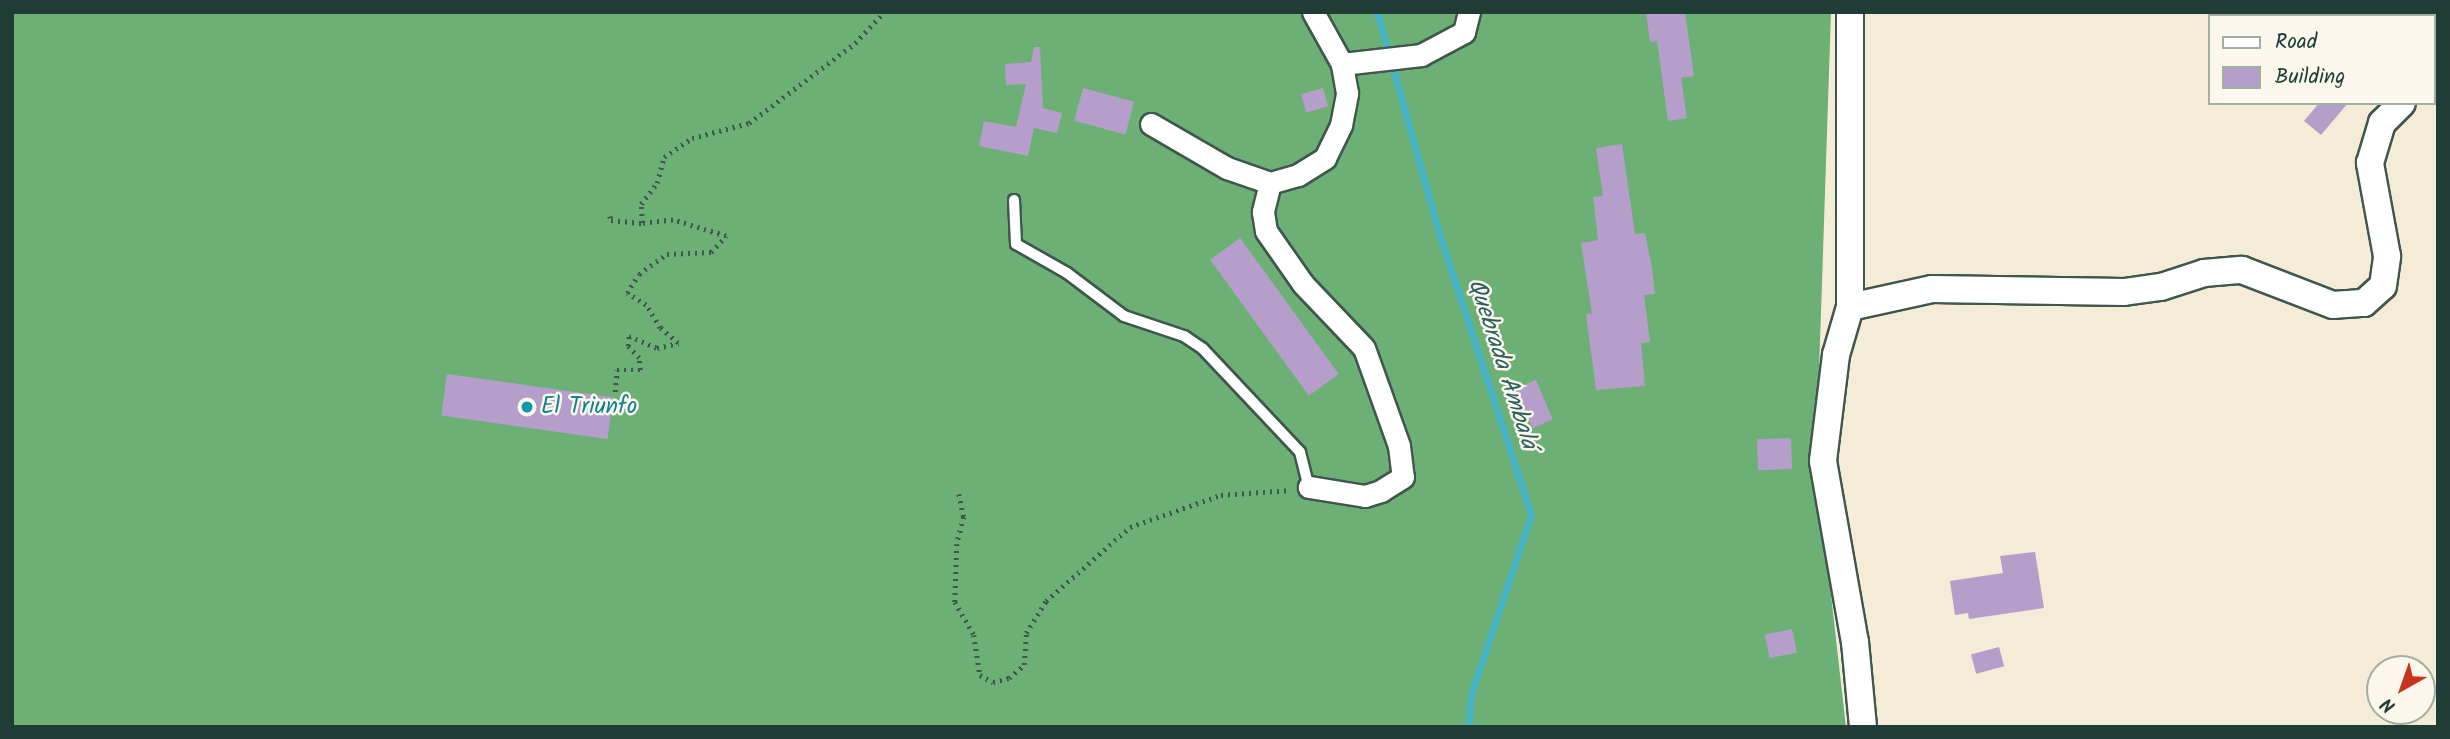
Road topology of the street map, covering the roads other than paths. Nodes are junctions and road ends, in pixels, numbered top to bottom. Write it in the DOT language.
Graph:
graph roads {
  1 [pos="1313,12"];
  2 [pos="1469,12"];
  3 [pos="1850,12"];
  4 [pos="1342,64"];
  5 [pos="2400,105"];
  6 [pos="1151,124"];
  7 [pos="1270,183"];
  8 [pos="1014,200"];
  9 [pos="1850,307"];
  10 [pos="1309,487"];
  11 [pos="1863,727"];
  1 -- 4 [label="street"];
  2 -- 4 [label="street"];
  3 -- 9 [label="street"];
  4 -- 7 [label="street"];
  5 -- 9 [label="street"];
  6 -- 7 [label="street"];
  7 -- 10 [label="street"];
  8 -- 10 [label="lane"];
  9 -- 11 [label="street"];
}
